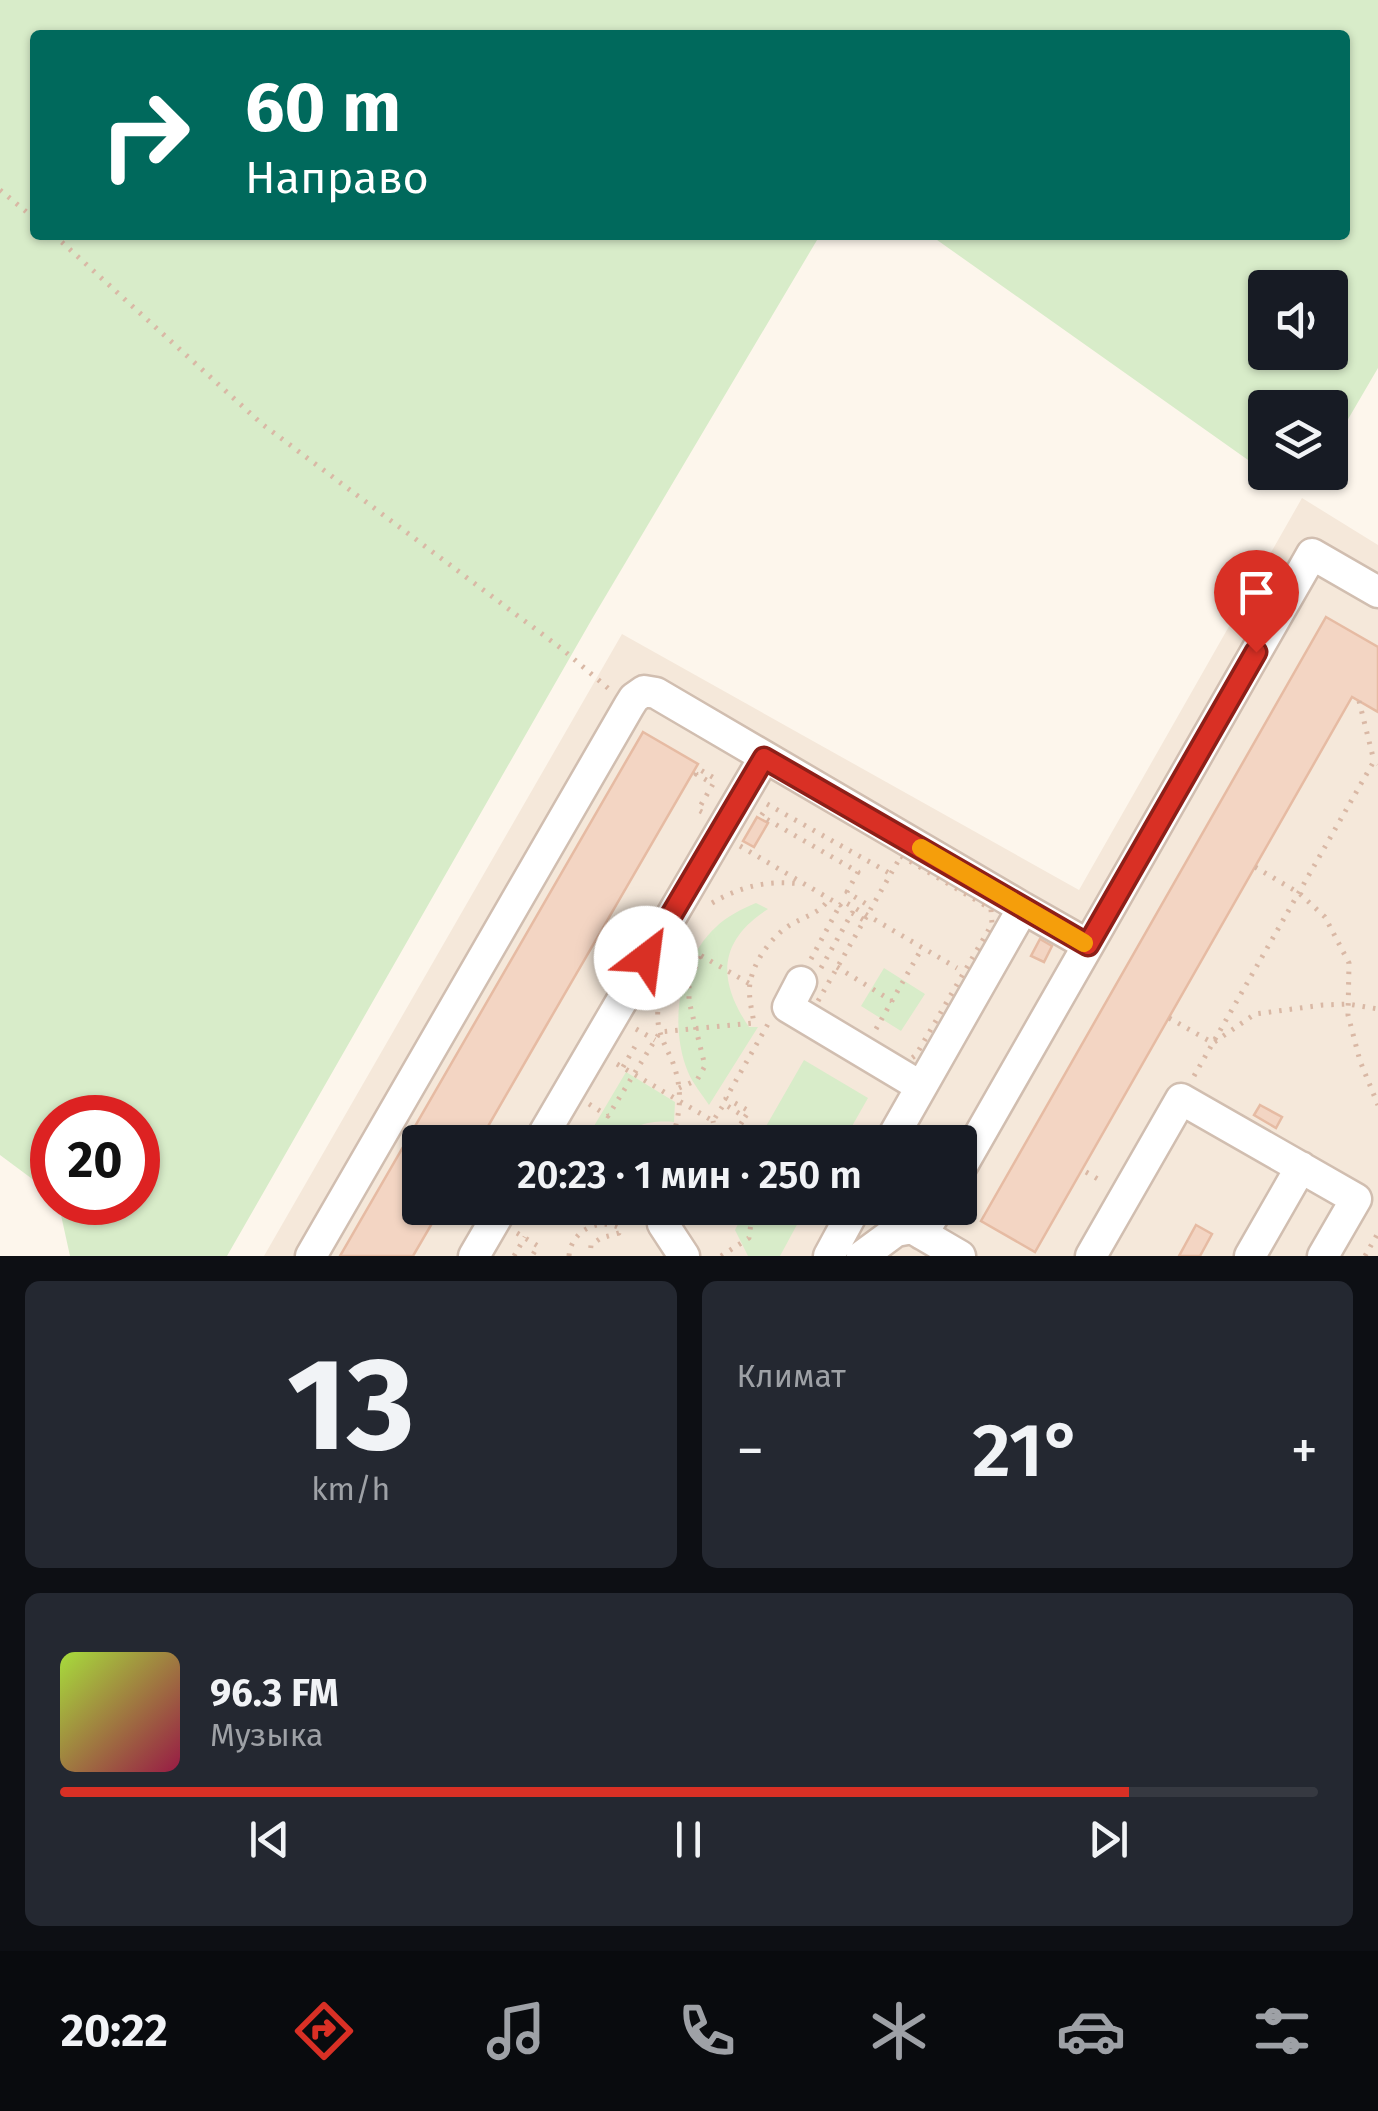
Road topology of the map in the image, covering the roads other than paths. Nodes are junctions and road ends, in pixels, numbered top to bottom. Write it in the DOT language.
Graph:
graph roads {
  1 [pos="1378,592"];
  2 [pos="759,766"];
  3 [pos="1024,908"];
  4 [pos="1088,945"];
  5 [pos="811,981"];
  6 [pos="920,1086"];
  7 [pos="549,1125"];
  8 [pos="899,1125"];
  9 [pos="977,1139"];
  10 [pos="1301,1167"];
  11 [pos="502,1225"];
  12 [pos="664,1225"];
  13 [pos="846,1225"];
  14 [pos="928,1225"];
  15 [pos="922,1234"];
  16 [pos="311,1256"];
  17 [pos="474,1256"];
  18 [pos="684,1256"];
  19 [pos="829,1256"];
  20 [pos="862,1256"];
  21 [pos="960,1256"];
  22 [pos="1091,1256"];
  23 [pos="1250,1256"];
  24 [pos="1323,1256"];
  1 -- 4 [label="lane"];
  2 -- 3 [label="lane"];
  2 -- 7 [label="lane"];
  2 -- 16 [label="lane"];
  3 -- 4 [label="lane"];
  3 -- 6 [label="lane"];
  4 -- 9 [label="lane"];
  5 -- 6 [label="lane"];
  6 -- 8 [label="lane"];
  10 -- 22 [label="lane"];
  10 -- 23 [label="lane"];
  10 -- 24 [label="lane"];
  11 -- 17 [label="lane"];
  12 -- 18 [label="lane"];
  13 -- 19 [label="lane"];
  14 -- 15 [label="lane"];
  15 -- 20 [label="lane"];
  15 -- 21 [label="lane"];
}
